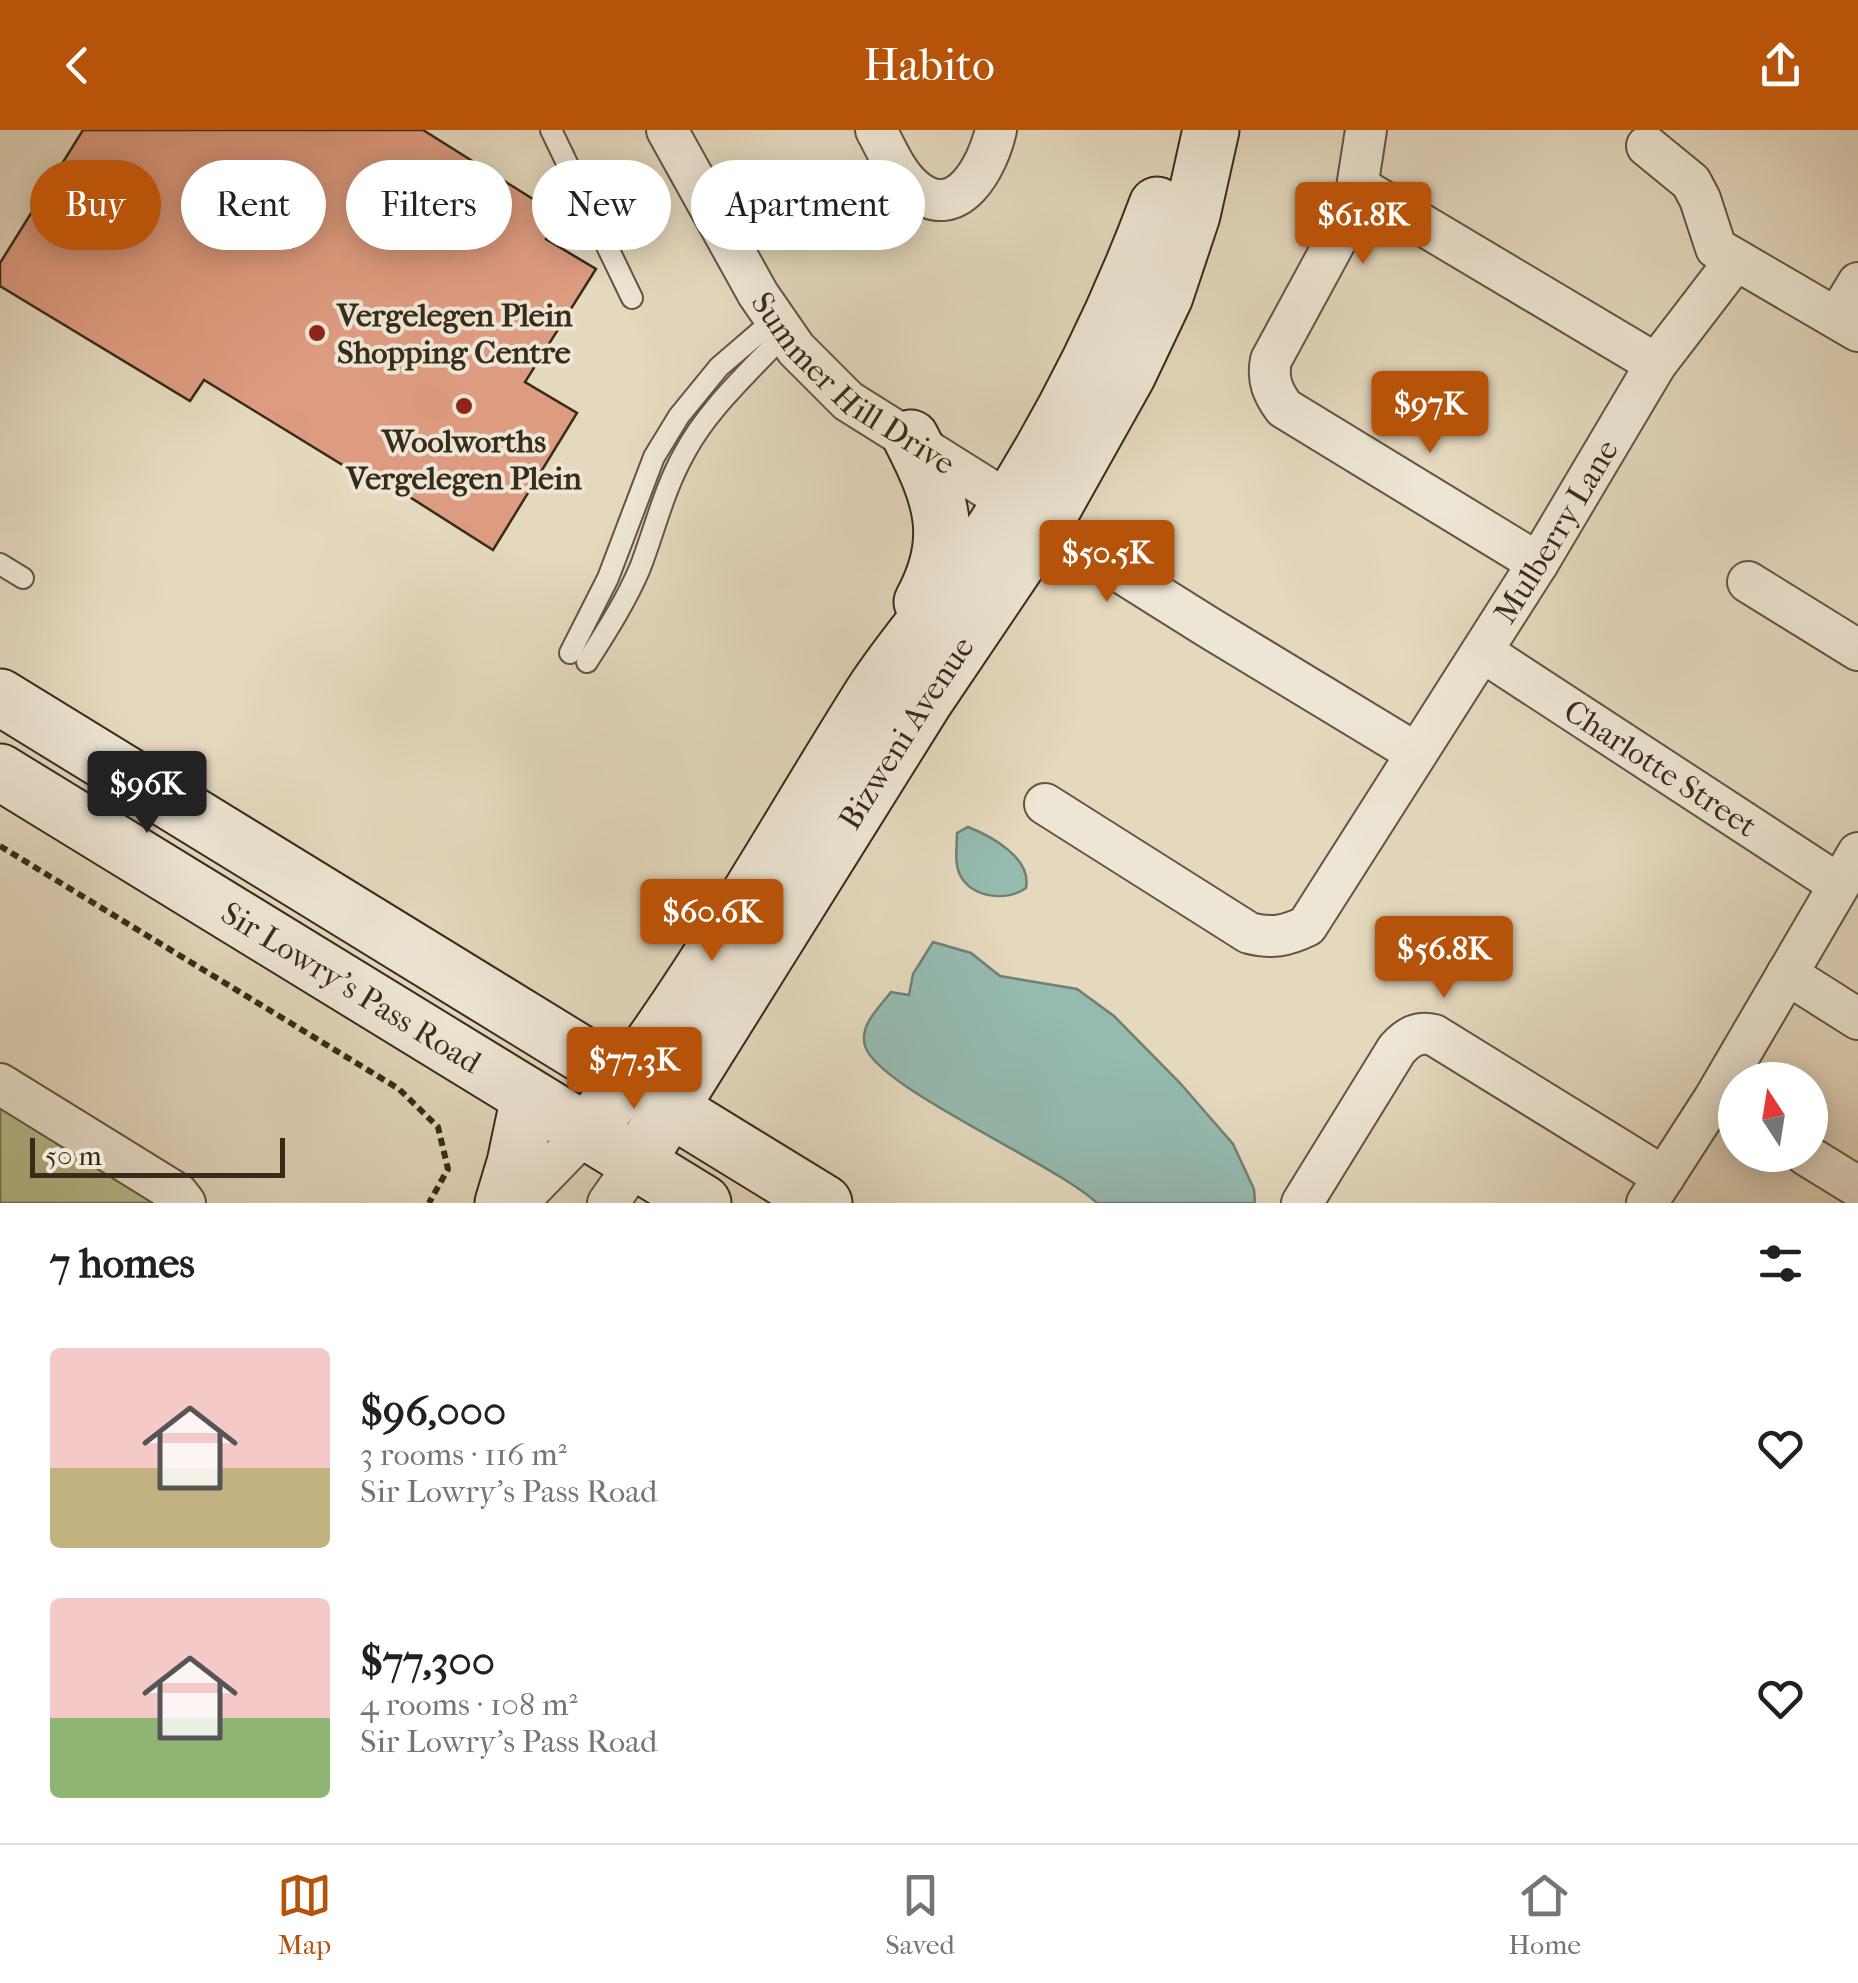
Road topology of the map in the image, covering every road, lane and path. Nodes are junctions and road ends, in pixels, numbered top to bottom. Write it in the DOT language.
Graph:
graph roads {
  1 [pos="551,130"];
  2 [pos="667,130"];
  3 [pos="876,130"];
  4 [pos="996,130"];
  5 [pos="1184,130"];
  6 [pos="1211,130"];
  7 [pos="1366,130"];
  8 [pos="1647,146"];
  9 [pos="1359,186"];
  10 [pos="1736,261"];
  11 [pos="1858,283"];
  12 [pos="632,298"];
  13 [pos="1847,324"];
  14 [pos="780,326"];
  15 [pos="1656,364"];
  16 [pos="911,438"];
  17 [pos="1026,513"];
  18 [pos="0,564"];
  19 [pos="1538,564"];
  20 [pos="23,578"];
  21 [pos="1748,582"];
  22 [pos="1858,650"];
  23 [pos="1484,652"];
  24 [pos="578,658"];
  25 [pos="876,689"];
  26 [pos="0,698"];
  27 [pos="1416,753"];
  28 [pos="0,772"];
  29 [pos="1046,804"];
  30 [pos="0,846"];
  31 [pos="1848,868"];
  32 [pos="1787,974"];
  33 [pos="1858,1019"];
  34 [pos="1745,1062"];
  35 [pos="0,1084"];
  36 [pos="648,1096"];
  37 [pos="529,1097"];
  38 [pos="1718,1112"];
  39 [pos="586,1132"];
  40 [pos="1828,1169"];
  41 [pos="622,1183"];
  42 [pos="1858,1187"];
  43 [pos="1655,1190"];
  44 [pos="185,1203"];
  45 [pos="429,1203"];
  46 [pos="503,1203"];
  47 [pos="517,1203"];
  48 [pos="703,1203"];
  49 [pos="824,1203"];
  50 [pos="1302,1203"];
  1 -- 12 [label="lane"];
  2 -- 14 [label="street, Summer Hill Drive"];
  3 -- 4 [label="street"];
  5 -- 17 [label="street, Bizweni Avenue"];
  6 -- 17 [label="street, Bizweni Avenue"];
  7 -- 9 [label="street"];
  8 -- 10 [label="street"];
  9 -- 15 [label="street"];
  9 -- 19 [label="street"];
  10 -- 13 [label="street"];
  10 -- 15 [label="street, Mulberry Lane"];
  11 -- 13 [label="street"];
  14 -- 16 [label="street, Summer Hill Drive"];
  14 -- 24 [label="lane"];
  15 -- 19 [label="street, Mulberry Lane"];
  16 -- 17 [label="street, Summer Hill Drive"];
  16 -- 25 [label="street"];
  17 -- 25 [label="street, Bizweni Avenue"];
  17 -- 27 [label="street, Summer Hill Drive"];
  17 -- 36 [label="street, Bizweni Avenue"];
  18 -- 20 [label="lane"];
  19 -- 23 [label="street, Mulberry Lane"];
  21 -- 22 [label="street"];
  23 -- 27 [label="street, Mulberry Lane"];
  23 -- 31 [label="street, Charlotte Street"];
  25 -- 36 [label="street, Bizweni Avenue"];
  26 -- 36 [label="street, Sir Lowry's Pass Road"];
  27 -- 29 [label="street, Mulberry Lane"];
  28 -- 37 [label="street, Sir Lowry's Pass Road"];
  30 -- 45 [label="path"];
  31 -- 32 [label="street"];
  32 -- 33 [label="street"];
  32 -- 34 [label="street"];
  35 -- 44 [label="street"];
  36 -- 39 [label="street"];
  36 -- 41 [label="street"];
  36 -- 49 [label="street, Sir Lowry's Pass Road"];
  37 -- 39 [label="street, Sir Lowry's Pass Road"];
  37 -- 46 [label="street"];
  38 -- 43 [label="street"];
  39 -- 41 [label="street, Sir Lowry's Pass Road"];
  39 -- 47 [label="street"];
  40 -- 42 [label="street"];
  41 -- 48 [label="street, Sir Lowry's Pass Road"];
  43 -- 50 [label="street"];
}
